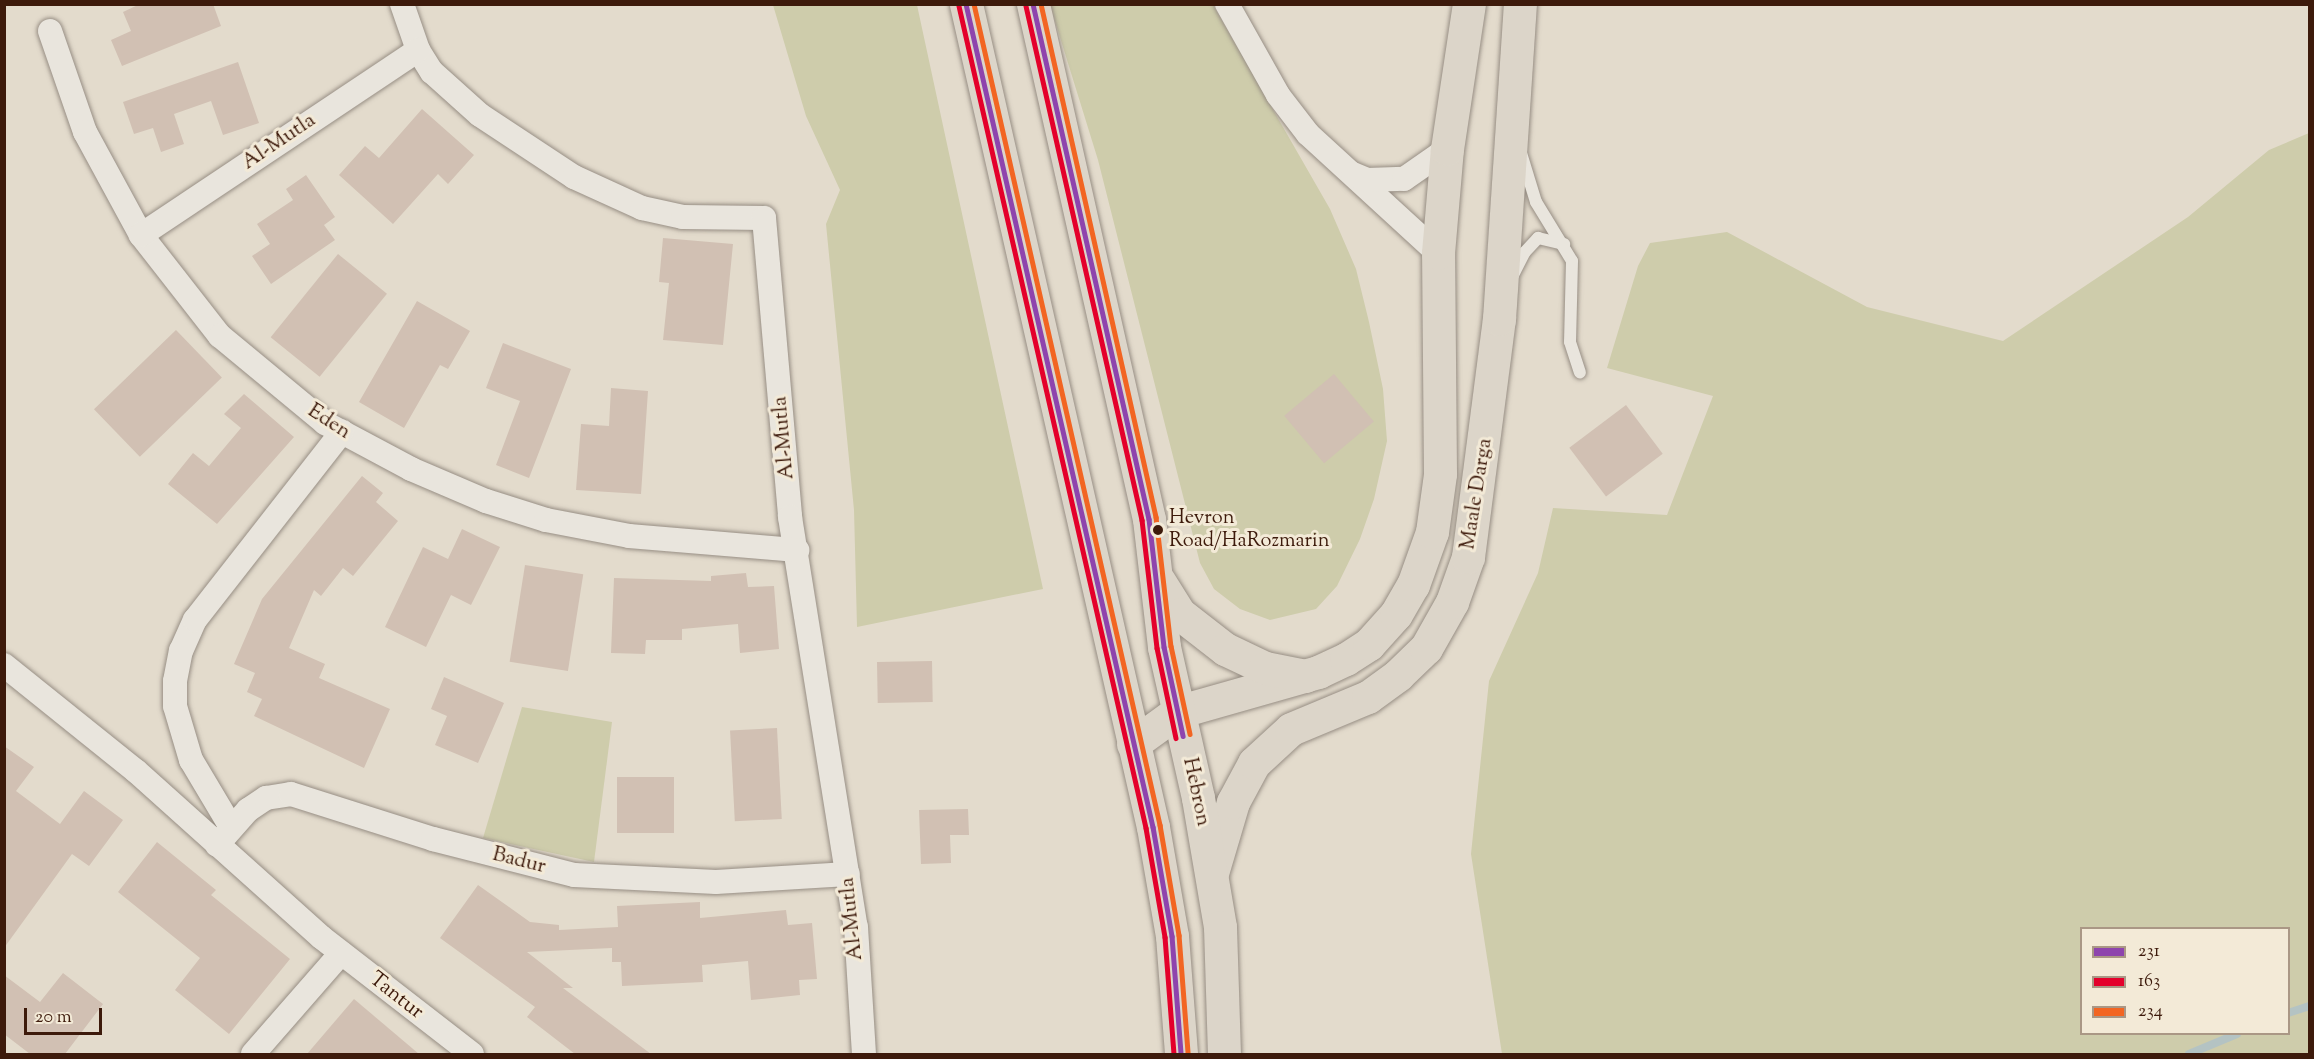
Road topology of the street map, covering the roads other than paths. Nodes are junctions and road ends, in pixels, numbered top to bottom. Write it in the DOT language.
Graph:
graph roads {
  1 [pos="402,4"];
  2 [pos="966,4"];
  3 [pos="1033,4"];
  4 [pos="1227,4"];
  5 [pos="1469,4"];
  6 [pos="1520,4"];
  7 [pos="51,31"];
  8 [pos="417,50"];
  9 [pos="1512,123"];
  10 [pos="1447,149"];
  11 [pos="1345,171"];
  12 [pos="141,235"];
  13 [pos="1565,244"];
  14 [pos="1438,253"];
  15 [pos="1499,319"];
  16 [pos="1580,372"];
  17 [pos="342,432"];
  18 [pos="797,550"];
  19 [pos="1157,578"];
  20 [pos="4,665"];
  21 [pos="1305,676"];
  22 [pos="1178,711"];
  23 [pos="1133,744"];
  24 [pos="224,836"];
  25 [pos="1212,873"];
  26 [pos="848,874"];
  27 [pos="341,952"];
  28 [pos="253,1054"];
  29 [pos="472,1054"];
  30 [pos="864,1054"];
  31 [pos="1181,1054"];
  32 [pos="1224,1054"];
  1 -- 8 [label="street, Al-Mutla"];
  2 -- 23 [label="main road"];
  3 -- 19 [label="main road, Hebron"];
  4 -- 11 [label="street"];
  5 -- 10 [label="main road, Maale Darga"];
  6 -- 9 [label="main road, Maale Darga"];
  7 -- 12 [label="street, Eden"];
  8 -- 12 [label="street, Al-Mutla"];
  8 -- 18 [label="street, Al-Mutla"];
  9 -- 13 [label="lane"];
  9 -- 15 [label="main road, Maale Darga"];
  10 -- 11 [label="street"];
  10 -- 14 [label="main road, Maale Darga"];
  11 -- 14 [label="street"];
  12 -- 17 [label="street, Eden"];
  13 -- 15 [label="lane"];
  13 -- 16 [label="lane"];
  14 -- 21 [label="main road, Maale Darga"];
  15 -- 25 [label="main road, Maale Darga"];
  17 -- 18 [label="street, Eden"];
  17 -- 24 [label="street"];
  18 -- 26 [label="street, Al-Mutla"];
  19 -- 21 [label="main road"];
  19 -- 22 [label="main road, Hebron"];
  20 -- 24 [label="street, Tantur"];
  21 -- 22 [label="main road, Maale Darga"];
  22 -- 23 [label="main road, Maale Darga"];
  22 -- 25 [label="main road, Hebron"];
  23 -- 31 [label="main road"];
  24 -- 26 [label="street, Badur"];
  24 -- 27 [label="street, Tantur"];
  25 -- 32 [label="main road, Hebron"];
  26 -- 30 [label="street, Al-Mutla"];
  27 -- 28 [label="street"];
  27 -- 29 [label="street, Tantur"];
}
